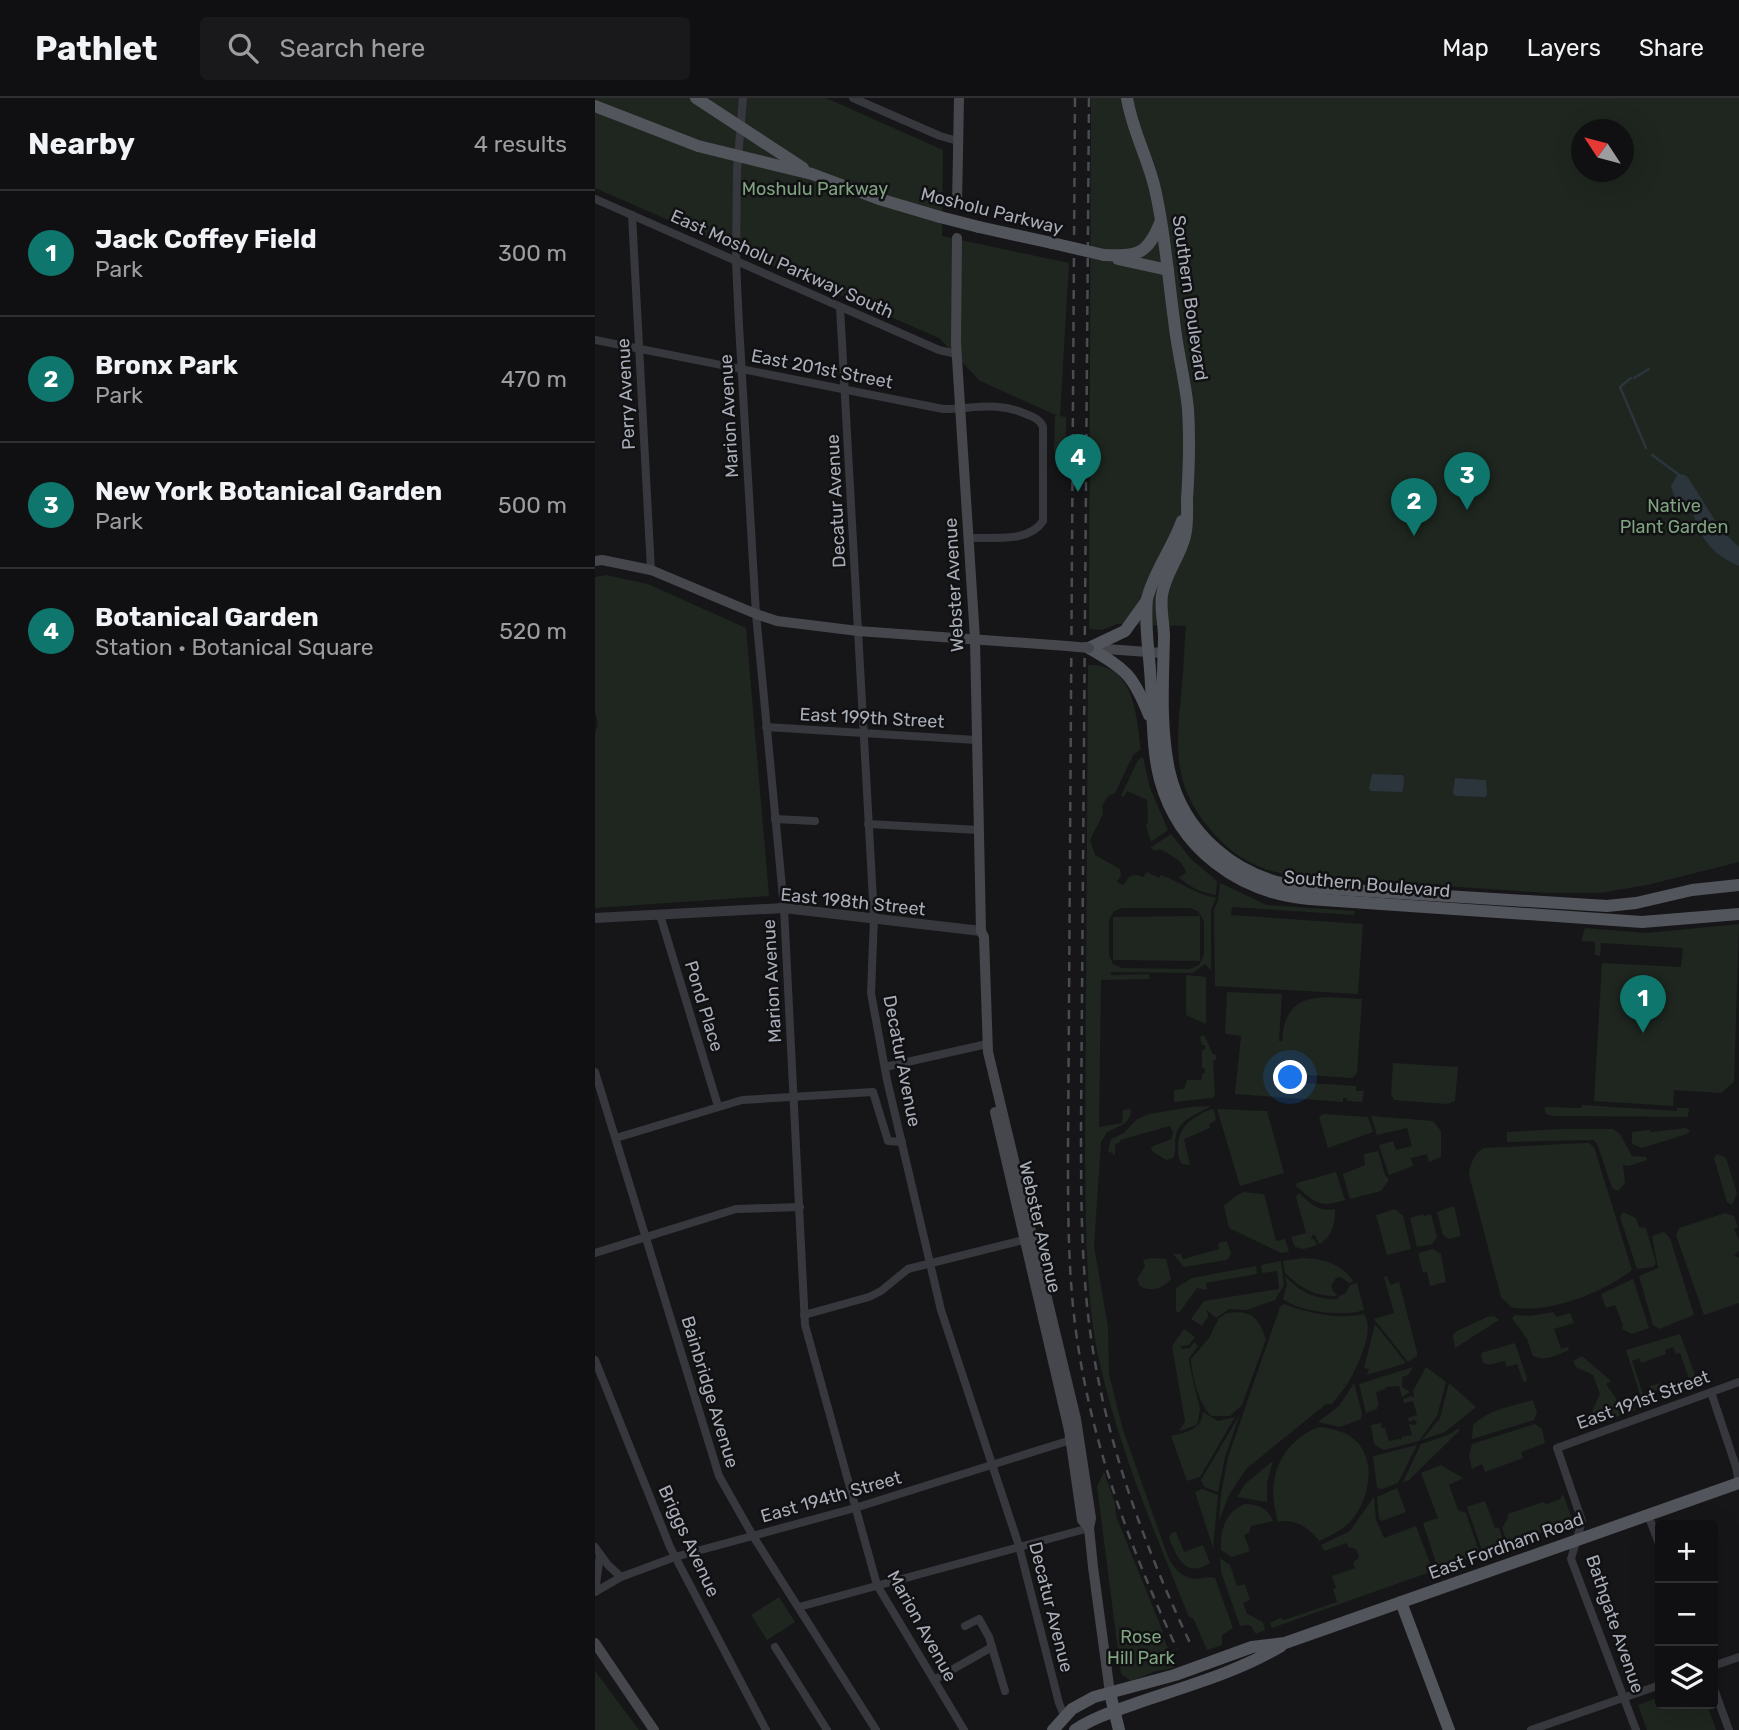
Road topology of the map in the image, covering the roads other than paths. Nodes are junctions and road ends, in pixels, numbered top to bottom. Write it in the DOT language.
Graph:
graph roads {
  1 [pos="696,98"];
  2 [pos="743,98"];
  3 [pos="853,98"];
  4 [pos="959,98"];
  5 [pos="1127,98"];
  6 [pos="595,106"];
  7 [pos="741,127"];
  8 [pos="958,141"];
  9 [pos="739,157"];
  10 [pos="812,174"];
  11 [pos="595,199"];
  12 [pos="957,205"];
  13 [pos="632,215"];
  14 [pos="1161,220"];
  15 [pos="957,238"];
  16 [pos="1104,255"];
  17 [pos="736,262"];
  18 [pos="1168,270"];
  19 [pos="840,307"];
  20 [pos="595,340"];
  21 [pos="639,349"];
  22 [pos="957,354"];
  23 [pos="742,370"];
  24 [pos="846,390"];
  25 [pos="961,409"];
  26 [pos="1187,508"];
  27 [pos="970,538"];
  28 [pos="595,561"];
  29 [pos="651,570"];
  30 [pos="1147,599"];
  31 [pos="756,614"];
  32 [pos="858,631"];
  33 [pos="975,639"];
  34 [pos="1089,648"];
  35 [pos="1156,653"];
  36 [pos="766,727"];
  37 [pos="1154,727"];
  38 [pos="864,733"];
  39 [pos="976,740"];
  40 [pos="775,819"];
  41 [pos="815,821"];
  42 [pos="868,824"];
  43 [pos="979,830"];
  44 [pos="1739,885"];
  45 [pos="784,908"];
  46 [pos="660,915"];
  47 [pos="1737,915"];
  48 [pos="595,918"];
  49 [pos="874,918"];
  50 [pos="981,931"];
  51 [pos="983,1045"];
  52 [pos="885,1067"];
  53 [pos="595,1072"];
  54 [pos="795,1097"];
  55 [pos="718,1106"];
  56 [pos="616,1138"];
  57 [pos="902,1142"];
  58 [pos="800,1207"];
  59 [pos="646,1237"];
  60 [pos="1029,1239"];
  61 [pos="595,1253"];
  62 [pos="931,1263"];
  63 [pos="804,1315"];
  64 [pos="595,1360"];
  65 [pos="1739,1382"];
  66 [pos="1711,1392"];
  67 [pos="1075,1438"];
  68 [pos="1557,1448"];
  69 [pos="994,1465"];
  70 [pos="1739,1483"];
  71 [pos="855,1508"];
  72 [pos="1648,1515"];
  73 [pos="1089,1528"];
  74 [pos="1655,1533"];
  75 [pos="753,1536"];
  76 [pos="1576,1540"];
  77 [pos="1019,1546"];
  78 [pos="598,1551"];
  79 [pos="675,1556"];
  80 [pos="621,1577"];
  81 [pos="877,1585"];
  82 [pos="595,1588"];
  83 [pos="1401,1602"];
  84 [pos="799,1607"];
  85 [pos="965,1626"];
  86 [pos="595,1643"];
  87 [pos="1285,1643"];
  88 [pos="775,1647"];
  89 [pos="992,1647"];
  90 [pos="595,1652"];
  91 [pos="1739,1657"];
  92 [pos="607,1661"];
  93 [pos="1718,1664"];
  94 [pos="934,1680"];
  95 [pos="1655,1687"];
  96 [pos="1005,1691"];
  97 [pos="1110,1693"];
  98 [pos="1624,1697"];
  99 [pos="1718,1700"];
  100 [pos="1114,1711"];
  101 [pos="1065,1716"];
  102 [pos="654,1730"];
  103 [pos="766,1730"];
  104 [pos="827,1730"];
  105 [pos="876,1730"];
  106 [pos="964,1730"];
  107 [pos="1053,1730"];
  108 [pos="1075,1730"];
  109 [pos="1119,1730"];
  110 [pos="1449,1730"];
  111 [pos="1531,1730"];
  112 [pos="1636,1730"];
  113 [pos="1729,1730"];
  1 -- 7 [label="main road, Mosholu Parkway"];
  2 -- 7 [label="street, Marion Avenue"];
  3 -- 8 [label="street"];
  4 -- 8 [label="main road"];
  5 -- 14 [label="main road, Southern Boulevard"];
  6 -- 9 [label="main road, Mosholu Parkway"];
  7 -- 9 [label="street, Marion Avenue"];
  7 -- 10 [label="main road, Mosholu Parkway"];
  8 -- 12 [label="main road"];
  9 -- 10 [label="main road, Mosholu Parkway"];
  9 -- 17 [label="street, Marion Avenue"];
  10 -- 16 [label="main road, Mosholu Parkway, bridge"];
  11 -- 13 [label="street, East Mosholu Parkway South"];
  13 -- 17 [label="street, East Mosholu Parkway South"];
  13 -- 21 [label="street, Perry Avenue"];
  14 -- 16 [label="main road"];
  14 -- 18 [label="main road, Southern Boulevard"];
  15 -- 22 [label="main road, Webster Avenue"];
  16 -- 18 [label="main road, Mosholu Parkway"];
  17 -- 19 [label="street, East Mosholu Parkway South"];
  17 -- 23 [label="street, Marion Avenue"];
  18 -- 26 [label="main road, Southern Boulevard"];
  19 -- 22 [label="street, East Mosholu Parkway South"];
  19 -- 24 [label="street, Decatur Avenue"];
  20 -- 21 [label="street, East 201st Street"];
  21 -- 23 [label="street, East 201st Street"];
  21 -- 29 [label="street, Perry Avenue"];
  22 -- 25 [label="main road, Webster Avenue"];
  23 -- 24 [label="street, East 201st Street"];
  23 -- 31 [label="street, Marion Avenue"];
  24 -- 25 [label="street, East 201st Street"];
  24 -- 32 [label="street, Decatur Avenue"];
  25 -- 27 [label="main road, Webster Avenue"];
  25 -- 27 [label="street, East 201st Street"];
  26 -- 30 [label="main road, Southern Boulevard"];
  26 -- 35 [label="main road, Southern Boulevard"];
  27 -- 33 [label="main road, Webster Avenue"];
  28 -- 29 [label="main road"];
  29 -- 31 [label="main road"];
  30 -- 34 [label="main road"];
  30 -- 35 [label="main road, Southern Boulevard"];
  31 -- 32 [label="main road"];
  31 -- 36 [label="street, Marion Avenue"];
  32 -- 33 [label="main road"];
  32 -- 38 [label="street, Decatur Avenue"];
  33 -- 34 [label="main road, bridge"];
  33 -- 39 [label="main road, Webster Avenue"];
  34 -- 35 [label="main road"];
  34 -- 37 [label="main road"];
  35 -- 37 [label="main road, Southern Boulevard"];
  35 -- 44 [label="main road, Southern Boulevard"];
  36 -- 38 [label="street, East 199th Street"];
  36 -- 40 [label="street, Marion Avenue"];
  37 -- 47 [label="main road, Southern Boulevard"];
  38 -- 39 [label="street, East 199th Street"];
  38 -- 42 [label="street, Decatur Avenue"];
  39 -- 43 [label="main road, Webster Avenue"];
  40 -- 41 [label="street"];
  40 -- 45 [label="street, Marion Avenue"];
  42 -- 43 [label="street"];
  42 -- 49 [label="street, Decatur Avenue"];
  43 -- 50 [label="main road, Webster Avenue"];
  45 -- 46 [label="street, East 198th Street"];
  45 -- 49 [label="street, East 198th Street"];
  45 -- 54 [label="street, Marion Avenue"];
  46 -- 48 [label="street, East 198th Street"];
  46 -- 55 [label="street, Pond Place"];
  49 -- 50 [label="street, East 198th Street"];
  49 -- 52 [label="street, Decatur Avenue"];
  50 -- 51 [label="main road, Webster Avenue"];
  51 -- 52 [label="street"];
  51 -- 60 [label="main road, Webster Avenue"];
  52 -- 57 [label="street, Decatur Avenue"];
  53 -- 56 [label="street, Bainbridge Avenue"];
  54 -- 55 [label="street"];
  54 -- 57 [label="street"];
  54 -- 58 [label="street, Marion Avenue"];
  55 -- 56 [label="street"];
  56 -- 59 [label="street, Bainbridge Avenue"];
  57 -- 62 [label="street, Decatur Avenue"];
  58 -- 59 [label="street"];
  58 -- 63 [label="street, Marion Avenue"];
  59 -- 61 [label="street"];
  59 -- 75 [label="street, Bainbridge Avenue"];
  60 -- 62 [label="street"];
  60 -- 67 [label="main road, Webster Avenue"];
  62 -- 63 [label="street"];
  62 -- 69 [label="street, Decatur Avenue"];
  63 -- 71 [label="street, Marion Avenue"];
  64 -- 79 [label="street, Briggs Avenue"];
  65 -- 66 [label="street, East 191st Street"];
  66 -- 68 [label="street, East 191st Street"];
  66 -- 70 [label="street"];
  67 -- 69 [label="street, East 194th Street"];
  67 -- 73 [label="main road, Webster Avenue"];
  68 -- 76 [label="street, Bathgate Avenue"];
  69 -- 71 [label="street, East 194th Street"];
  69 -- 77 [label="street, Decatur Avenue"];
  70 -- 72 [label="main road, East Fordham Road"];
  71 -- 75 [label="street, East 194th Street"];
  71 -- 81 [label="street, Marion Avenue"];
  72 -- 74 [label="street"];
  72 -- 76 [label="main road, East Fordham Road"];
  73 -- 77 [label="street"];
  73 -- 97 [label="main road, Webster Avenue"];
  75 -- 79 [label="street, East 194th Street"];
  75 -- 84 [label="street, Bainbridge Avenue"];
  76 -- 83 [label="main road, East Fordham Road"];
  76 -- 98 [label="street, Bathgate Avenue"];
  77 -- 81 [label="street"];
  77 -- 101 [label="street, Decatur Avenue"];
  78 -- 80 [label="street"];
  78 -- 82 [label="street"];
  79 -- 80 [label="street, East 194th Street"];
  79 -- 103 [label="street, Briggs Avenue"];
  80 -- 82 [label="street, East 194th Street"];
  81 -- 84 [label="street"];
  81 -- 94 [label="street, Marion Avenue"];
  83 -- 87 [label="main road, East Fordham Road"];
  83 -- 110 [label="main road"];
  84 -- 105 [label="street, Bainbridge Avenue"];
  85 -- 89 [label="street"];
  86 -- 92 [label="main road"];
  87 -- 97 [label="main road, East Fordham Road"];
  87 -- 100 [label="main road, East Fordham Road"];
  88 -- 104 [label="street"];
  89 -- 94 [label="street"];
  89 -- 96 [label="street"];
  90 -- 92 [label="street"];
  91 -- 93 [label="street"];
  92 -- 102 [label="main road"];
  94 -- 106 [label="street, Marion Avenue"];
  95 -- 98 [label="street"];
  97 -- 100 [label="main road, Webster Avenue"];
  97 -- 101 [label="main road, East Fordham Road"];
  98 -- 111 [label="street"];
  98 -- 112 [label="street, Bathgate Avenue"];
  99 -- 113 [label="street"];
  100 -- 108 [label="main road, East Fordham Road"];
  100 -- 109 [label="main road, Webster Avenue"];
  101 -- 107 [label="main road, East Fordham Road"];
}
